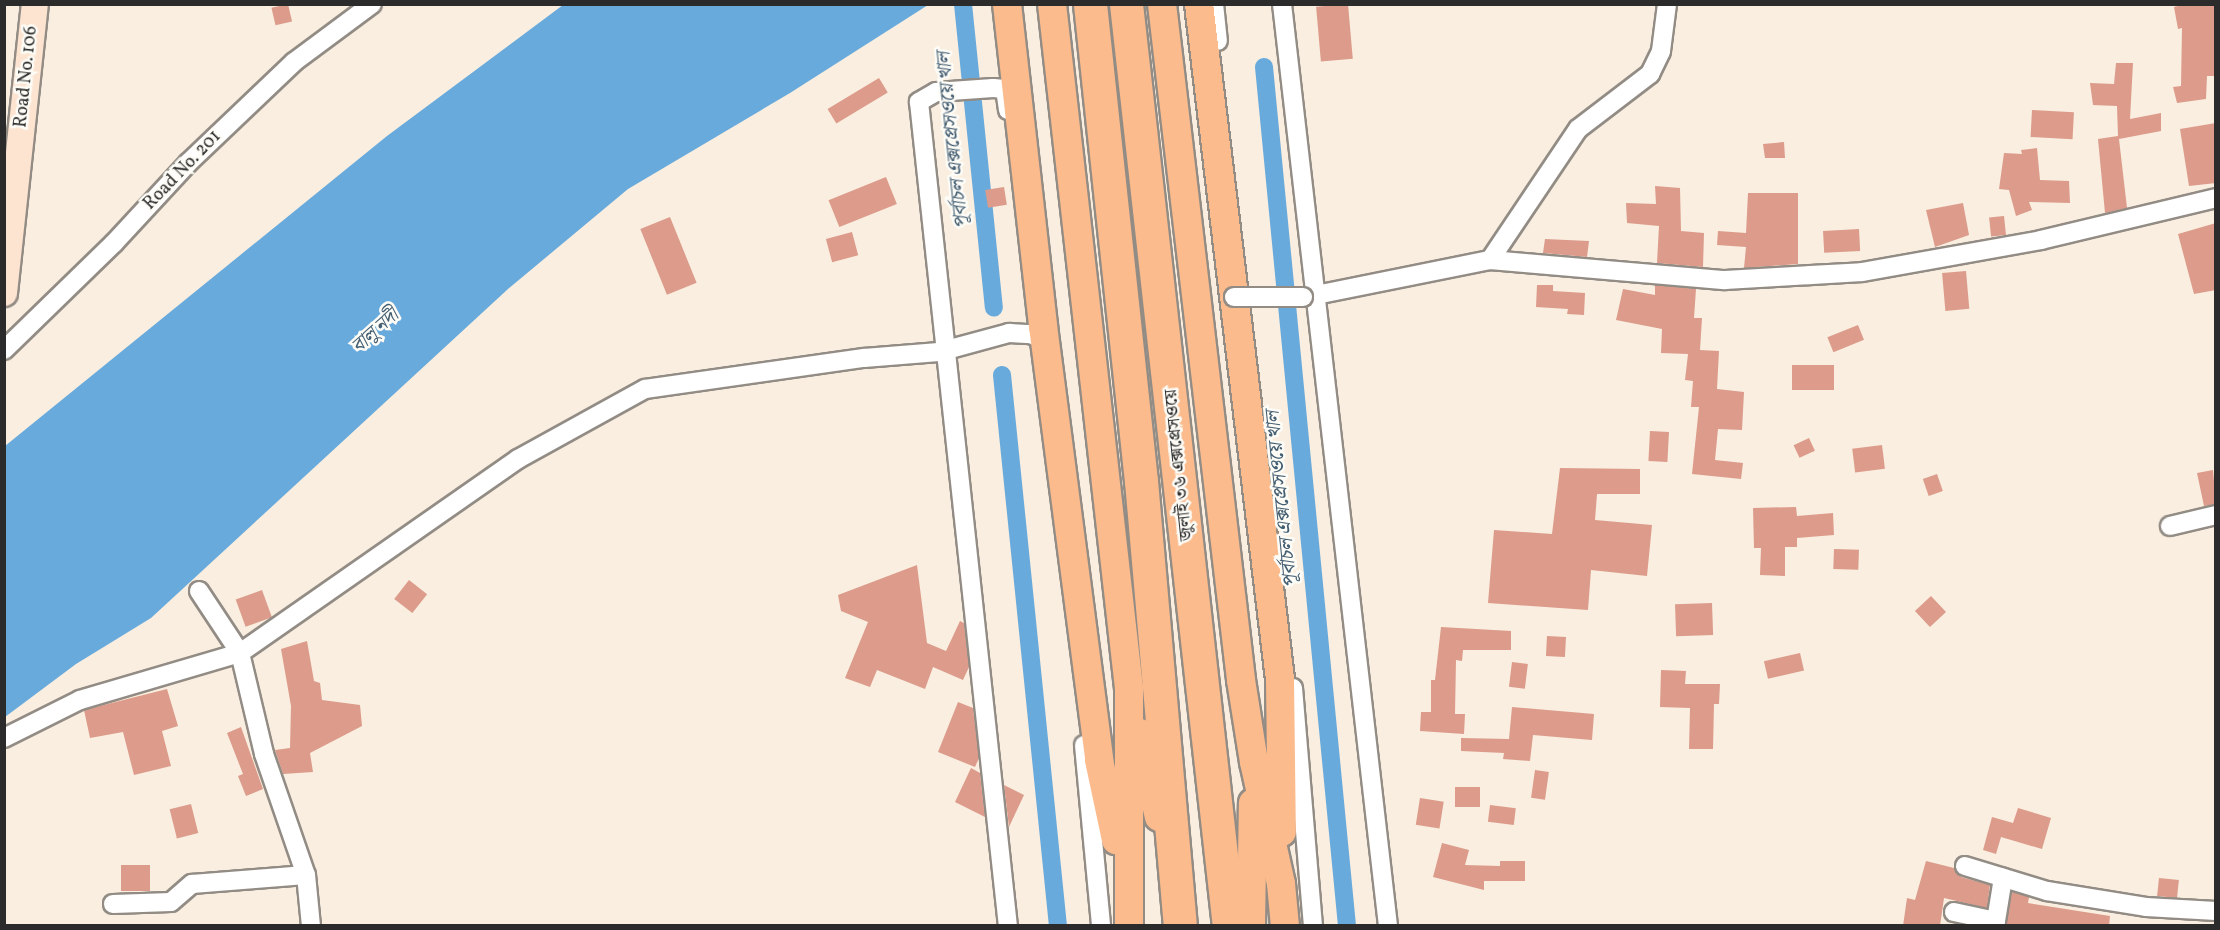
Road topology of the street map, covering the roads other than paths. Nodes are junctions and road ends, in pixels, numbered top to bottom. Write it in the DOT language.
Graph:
graph roads {
  1 [pos="35,4"];
  2 [pos="372,4"];
  3 [pos="1007,4"];
  4 [pos="1052,4"];
  5 [pos="1090,4"];
  6 [pos="1126,4"];
  7 [pos="1162,4"];
  8 [pos="1199,4"];
  9 [pos="1214,4"];
  10 [pos="1282,4"];
  11 [pos="1666,4"];
  12 [pos="2216,198"];
  13 [pos="1490,260"];
  14 [pos="4,293"];
  15 [pos="1309,296"];
  16 [pos="1240,297"];
  17 [pos="1040,339"];
  18 [pos="4,350"];
  19 [pos="946,350"];
  20 [pos="2216,515"];
  21 [pos="2170,526"];
  22 [pos="199,591"];
  23 [pos="240,653"];
  24 [pos="1129,688"];
  25 [pos="4,738"];
  26 [pos="1254,762"];
  27 [pos="1965,866"];
  28 [pos="306,875"];
  29 [pos="2003,878"];
  30 [pos="1281,884"];
  31 [pos="1177,889"];
  32 [pos="1127,895"];
  33 [pos="113,904"];
  34 [pos="2216,911"];
  35 [pos="1954,912"];
  36 [pos="311,926"];
  37 [pos="1008,926"];
  38 [pos="1101,926"];
  39 [pos="1129,926"];
  40 [pos="1180,926"];
  41 [pos="1229,926"];
  42 [pos="1251,926"];
  43 [pos="1285,926"];
  44 [pos="1313,926"];
  45 [pos="1388,926"];
  1 -- 14 [label="street, Road No. 106"];
  2 -- 18 [label="street, Road No. 201"];
  3 -- 17 [label="main road"];
  4 -- 24 [label="main road"];
  5 -- 31 [label="highway"];
  6 -- 41 [label="highway, জুলাই ৩৬ এক্সপ্রেসওয়ে"];
  7 -- 26 [label="main road"];
  8 -- 16 [label="main road"];
  9 -- 16 [label="street"];
  10 -- 15 [label="street"];
  11 -- 13 [label="street"];
  12 -- 13 [label="street"];
  13 -- 15 [label="street"];
  15 -- 16 [label="street, bridge"];
  15 -- 45 [label="street"];
  16 -- 30 [label="main road"];
  16 -- 44 [label="street"];
  17 -- 19 [label="street"];
  17 -- 19 [label="street"];
  17 -- 32 [label="main road"];
  17 -- 38 [label="street"];
  19 -- 23 [label="street"];
  19 -- 37 [label="street"];
  20 -- 21 [label="street"];
  22 -- 23 [label="street"];
  23 -- 25 [label="street"];
  23 -- 28 [label="street"];
  24 -- 31 [label="main road"];
  24 -- 32 [label="main road"];
  26 -- 30 [label="main road"];
  26 -- 42 [label="main road"];
  27 -- 29 [label="street"];
  28 -- 33 [label="street"];
  28 -- 36 [label="street"];
  29 -- 34 [label="street"];
  29 -- 35 [label="street"];
  30 -- 43 [label="main road"];
  31 -- 40 [label="highway"];
  32 -- 39 [label="main road"];
}
